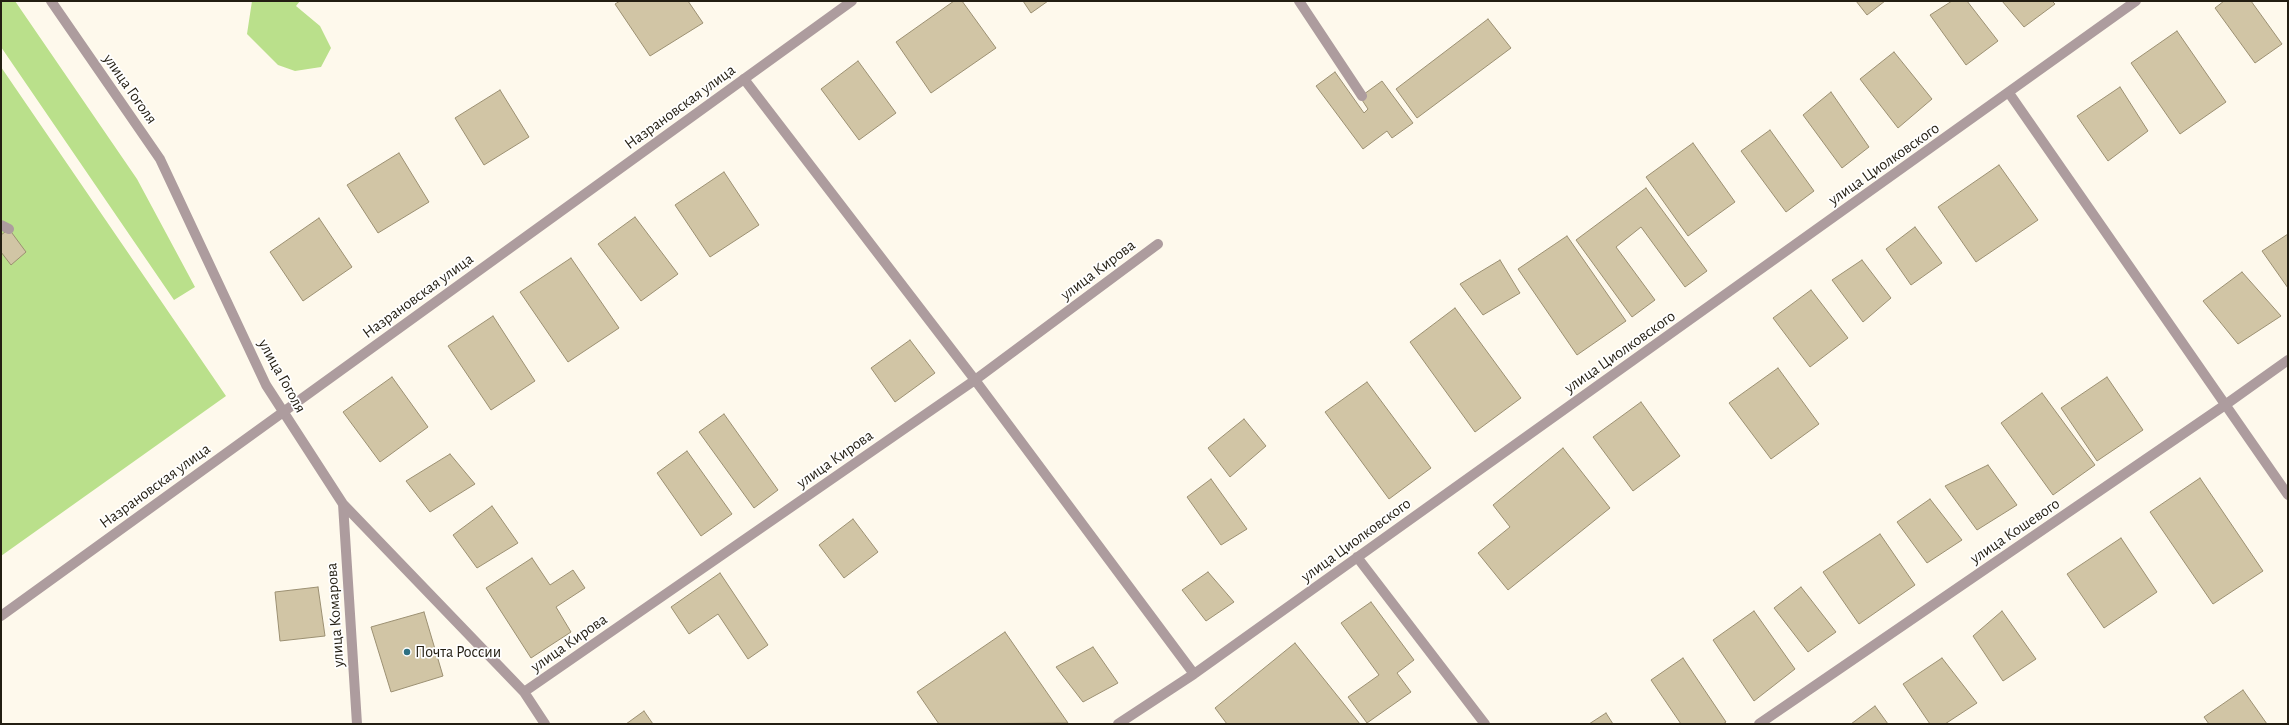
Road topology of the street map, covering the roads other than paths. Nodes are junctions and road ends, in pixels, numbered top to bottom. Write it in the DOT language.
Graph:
graph roads {
  1 [pos="50,1"];
  2 [pos="852,1"];
  3 [pos="1299,1"];
  4 [pos="2136,1"];
  5 [pos="744,79"];
  6 [pos="2009,93"];
  7 [pos="1362,96"];
  8 [pos="1158,244"];
  9 [pos="2288,360"];
  10 [pos="975,380"];
  11 [pos="2226,405"];
  12 [pos="283,412"];
  13 [pos="2288,495"];
  14 [pos="343,504"];
  15 [pos="1357,557"];
  16 [pos="1,616"];
  17 [pos="1194,674"];
  18 [pos="524,692"];
  19 [pos="357,724"];
  20 [pos="545,724"];
  21 [pos="1118,724"];
  22 [pos="1485,724"];
  23 [pos="1759,724"];
  1 -- 12 [label="street, улица Гоголя"];
  2 -- 5 [label="street, Назрановская улица"];
  3 -- 7 [label="street"];
  4 -- 6 [label="street, улица Циолковского"];
  5 -- 10 [label="street"];
  5 -- 12 [label="street, Назрановская улица"];
  6 -- 11 [label="street"];
  6 -- 15 [label="street, улица Циолковского"];
  8 -- 10 [label="street, улица Кирова"];
  9 -- 11 [label="street, улица Кошевого"];
  10 -- 17 [label="street"];
  10 -- 18 [label="street, улица Кирова"];
  11 -- 13 [label="street"];
  11 -- 23 [label="street, улица Кошевого"];
  12 -- 14 [label="street, улица Гоголя"];
  12 -- 16 [label="street, Назрановская улица"];
  14 -- 18 [label="street, улица Гоголя"];
  14 -- 19 [label="street, улица Комарова"];
  15 -- 17 [label="street, улица Циолковского"];
  15 -- 22 [label="street"];
  17 -- 21 [label="street, улица Циолковского"];
  18 -- 20 [label="street, улица Гоголя"];
}
